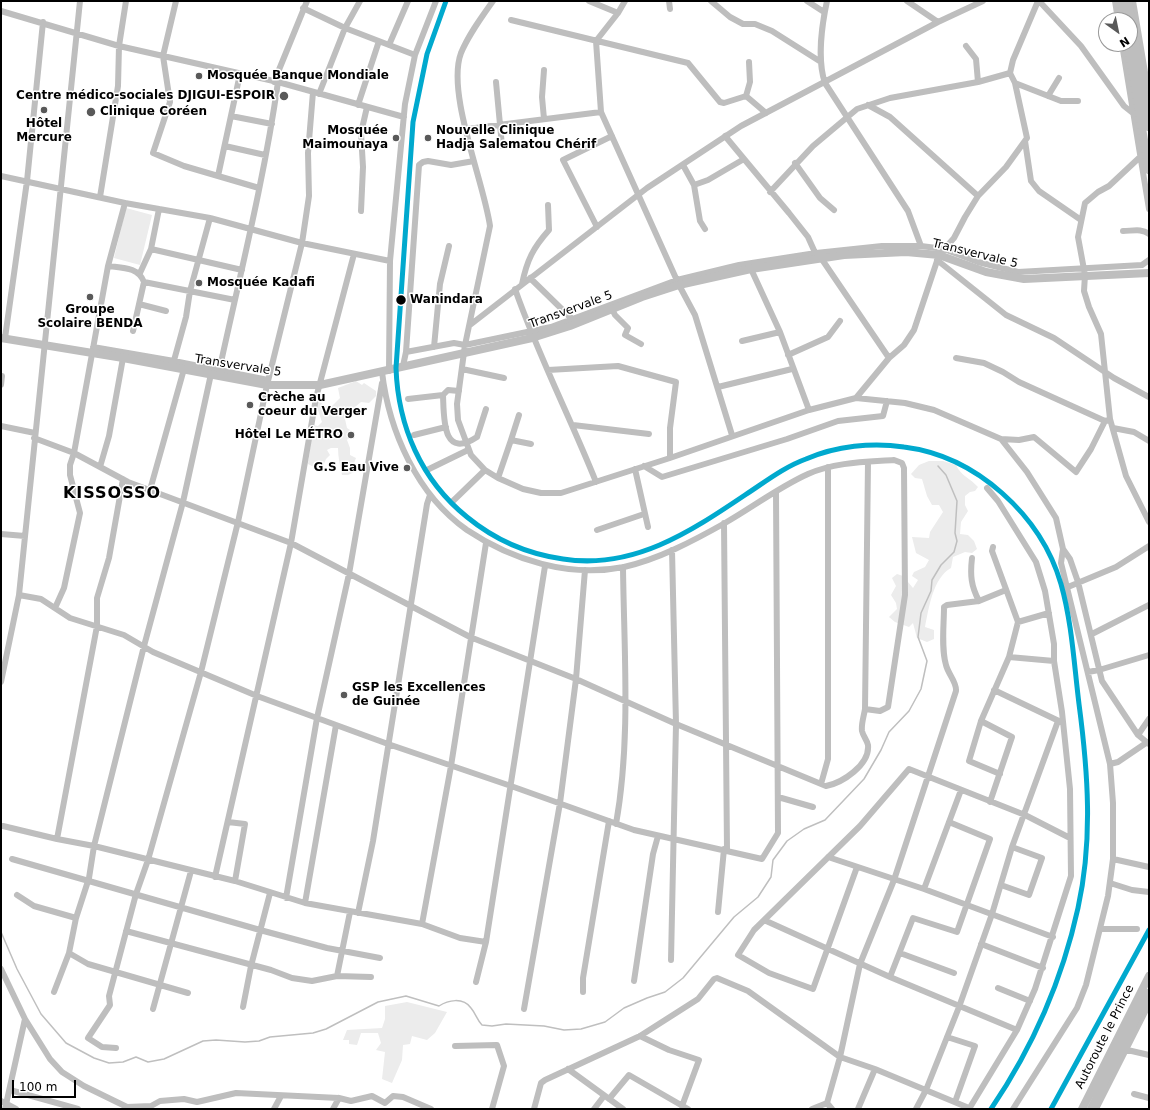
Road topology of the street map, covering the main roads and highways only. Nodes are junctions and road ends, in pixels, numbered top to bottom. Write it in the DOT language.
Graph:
graph roads {
  1 [pos="1121,1"];
  2 [pos="1128,1"];
  3 [pos="1123,12"];
  4 [pos="1129,52"];
  5 [pos="1149,127"];
  6 [pos="1149,170"];
  7 [pos="1149,273"];
  8 [pos="3,338"];
  9 [pos="1149,976"];
  10 [pos="1149,993"];
  11 [pos="1082,1109"];
  12 [pos="1091,1109"];
  1 -- 3 [label="main road"];
  2 -- 5 [label="main road"];
  4 -- 6 [label="main road"];
  7 -- 8 [label="main road, Transvervale 5"];
  9 -- 11 [label="main road, Autoroute le Prince"];
  10 -- 12 [label="main road, Autoroute le Prince"];
}
